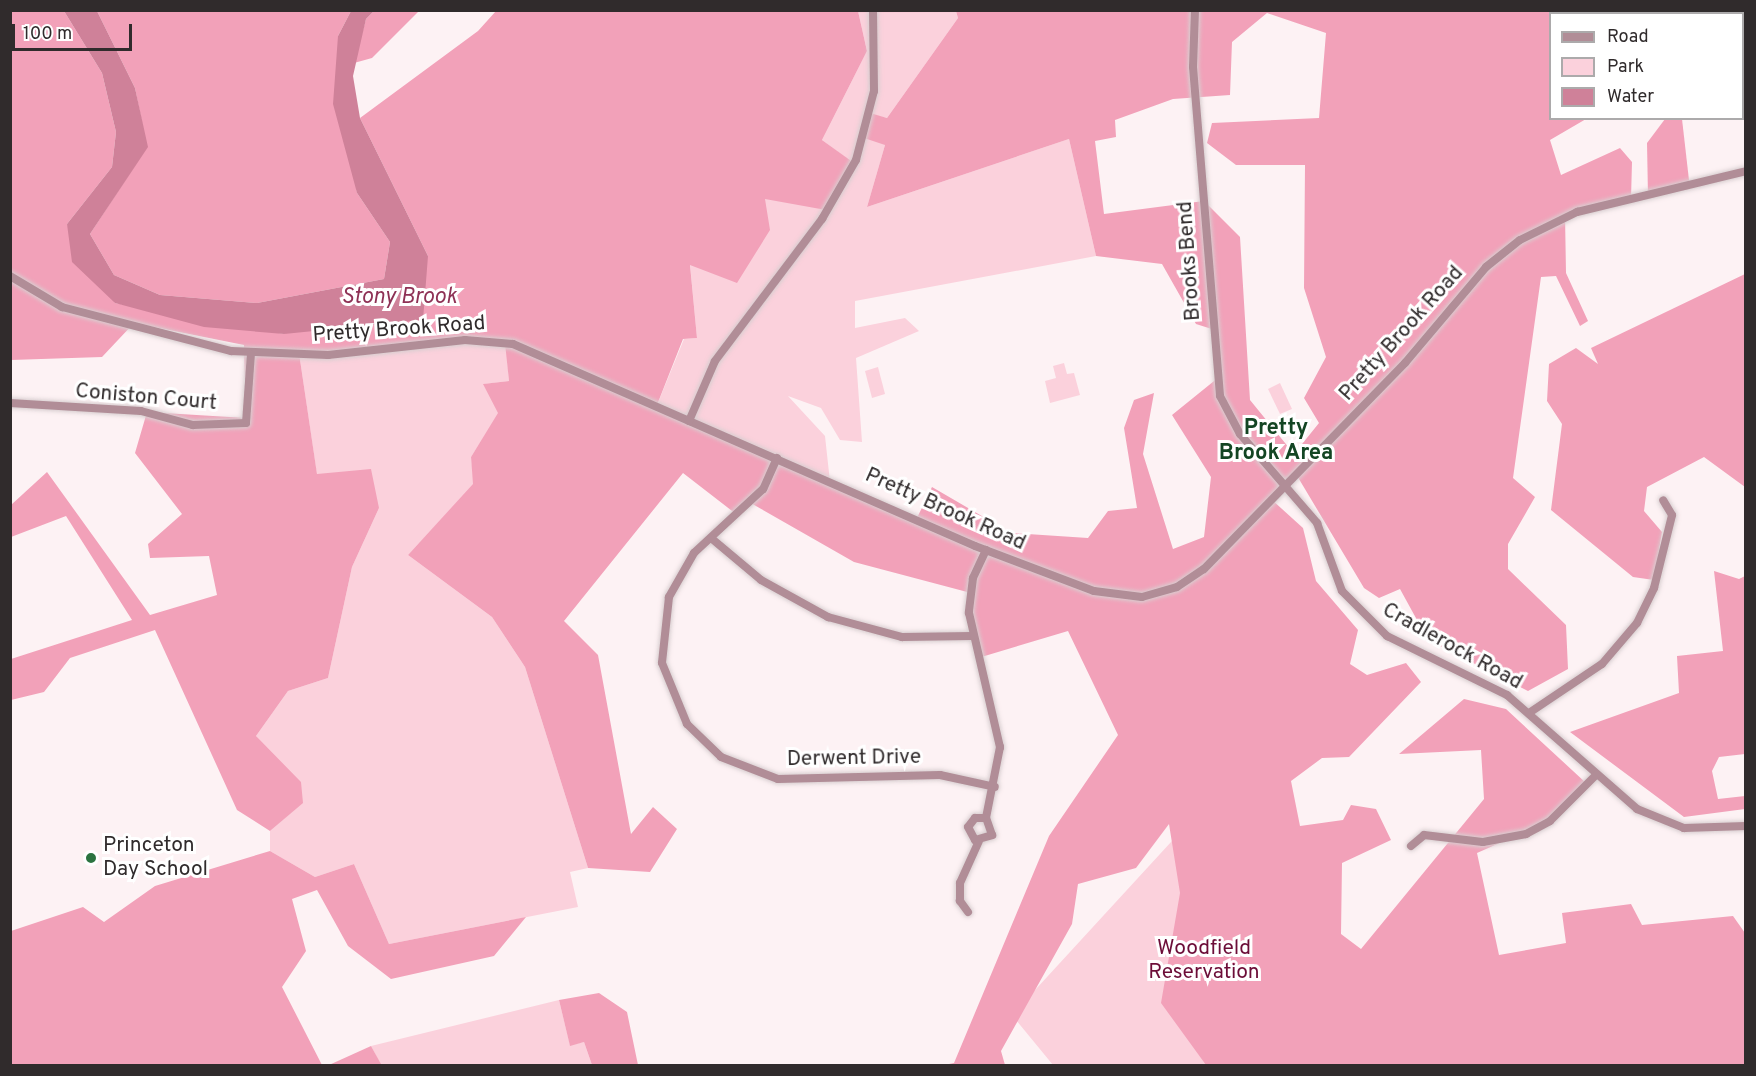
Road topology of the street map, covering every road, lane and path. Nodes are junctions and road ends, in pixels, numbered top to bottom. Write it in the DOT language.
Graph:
graph roads {
  1 [pos="873,10"];
  2 [pos="1195,10"];
  3 [pos="1746,171"];
  4 [pos="10,276"];
  5 [pos="250,354"];
  6 [pos="10,403"];
  7 [pos="689,421"];
  8 [pos="777,458"];
  9 [pos="1286,485"];
  10 [pos="1663,500"];
  11 [pos="711,538"];
  12 [pos="986,550"];
  13 [pos="972,636"];
  14 [pos="1529,713"];
  15 [pos="1596,775"];
  16 [pos="994,787"];
  17 [pos="986,818"];
  18 [pos="1746,826"];
  19 [pos="979,842"];
  20 [pos="1411,846"];
  21 [pos="968,912"];
  1 -- 7 [label="street"];
  2 -- 9 [label="street, Brooks Bend"];
  3 -- 9 [label="street, Pretty Brook Road"];
  4 -- 5 [label="street, Pretty Brook Road"];
  5 -- 6 [label="street, Coniston Court"];
  5 -- 7 [label="street, Pretty Brook Road"];
  7 -- 8 [label="street, Pretty Brook Road"];
  8 -- 11 [label="street, Derwent Drive"];
  8 -- 12 [label="street, Pretty Brook Road"];
  9 -- 12 [label="street, Pretty Brook Road"];
  9 -- 14 [label="street, Cradlerock Road"];
  10 -- 14 [label="street"];
  11 -- 13 [label="street"];
  11 -- 16 [label="street, Derwent Drive"];
  12 -- 13 [label="street"];
  13 -- 16 [label="street"];
  14 -- 15 [label="street, Cradlerock Road"];
  15 -- 18 [label="street, Cradlerock Road"];
  15 -- 20 [label="street"];
  16 -- 17 [label="street"];
  17 -- 19 [label="street"];
  17 -- 19 [label="street"];
  19 -- 21 [label="street"];
}
